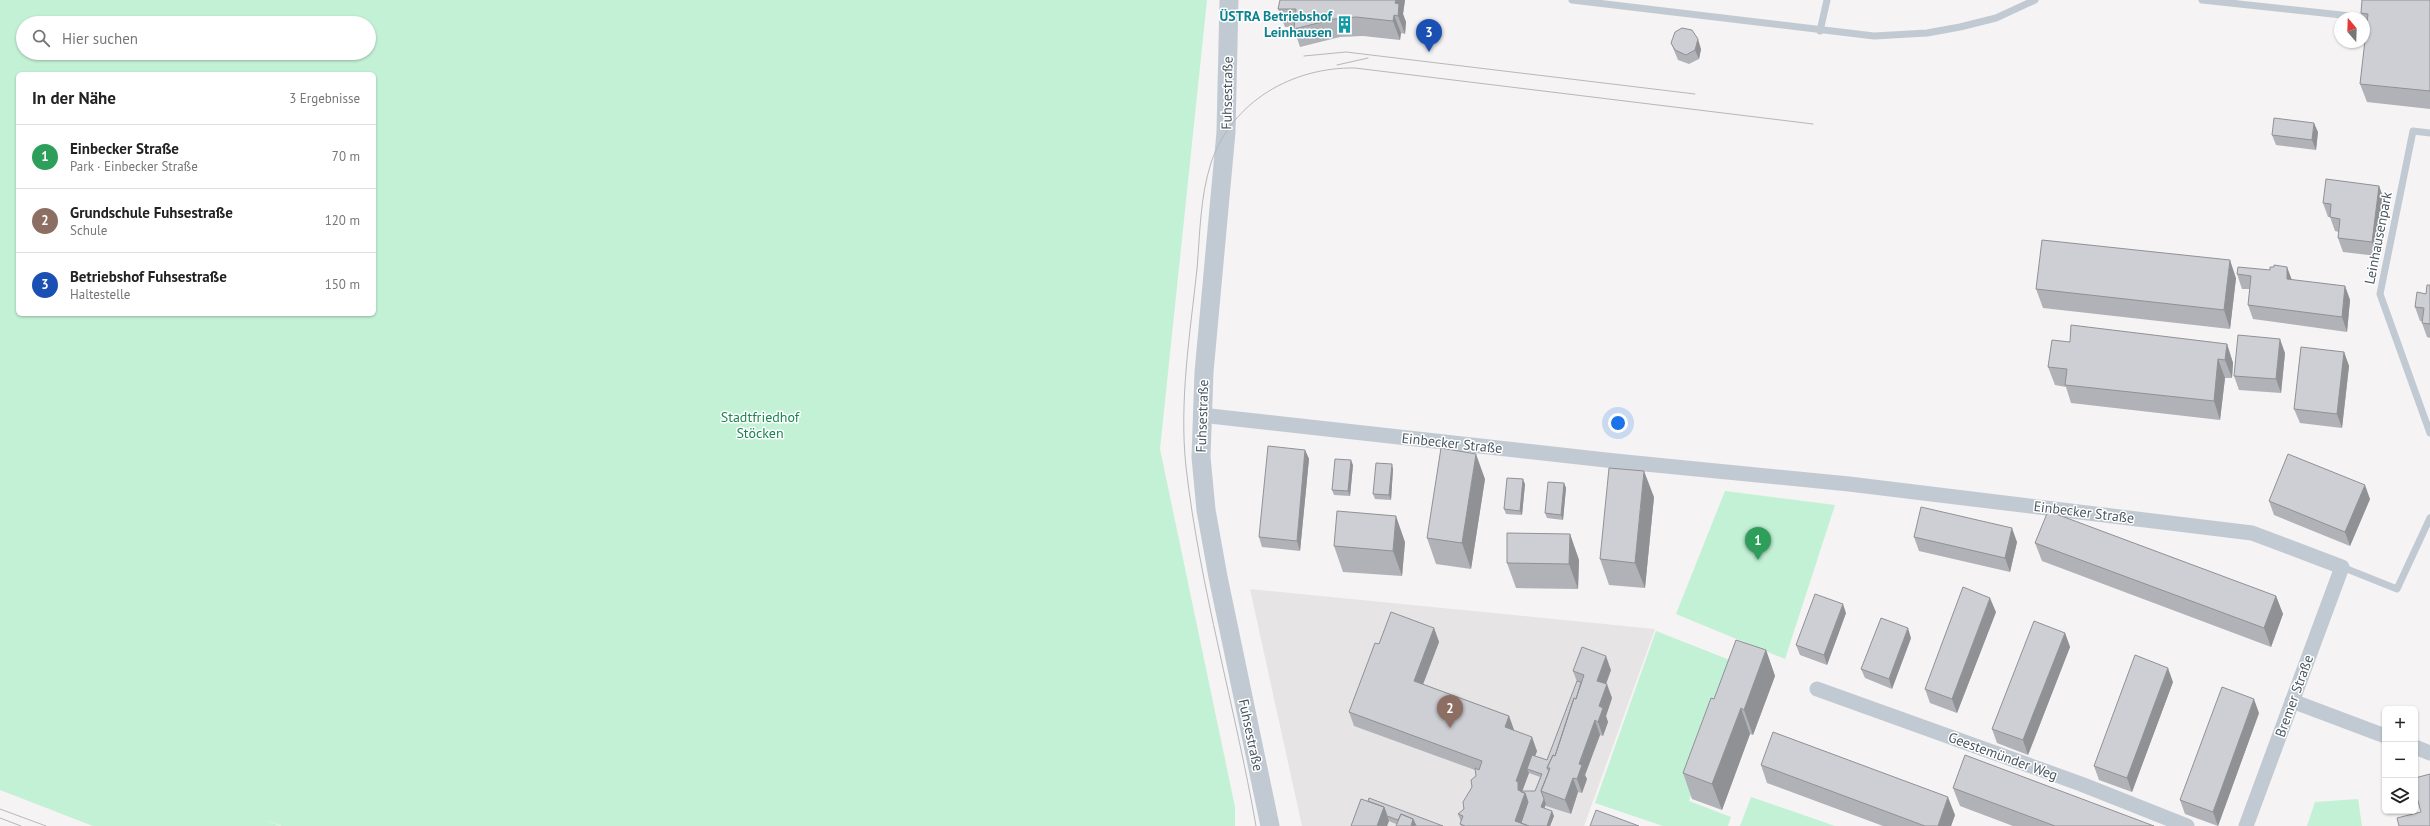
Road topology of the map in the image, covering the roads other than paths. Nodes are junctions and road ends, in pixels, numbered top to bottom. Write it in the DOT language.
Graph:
graph roads {
  1 [pos="1229,0"];
  2 [pos="1572,0"];
  3 [pos="1827,0"];
  4 [pos="2035,0"];
  5 [pos="2202,0"];
  6 [pos="2334,14"];
  7 [pos="1820,31"];
  8 [pos="2430,133"];
  9 [pos="1201,415"];
  10 [pos="2430,433"];
  11 [pos="2430,518"];
  12 [pos="2342,567"];
  13 [pos="1817,689"];
  14 [pos="2292,700"];
  15 [pos="2382,735"];
  16 [pos="2418,748"];
  17 [pos="2430,753"];
  18 [pos="1270,826"];
  19 [pos="2187,826"];
  20 [pos="2246,826"];
  1 -- 9 [label="street, Fuhsestraße"];
  2 -- 7 [label="lane"];
  3 -- 7 [label="lane"];
  4 -- 7 [label="lane"];
  5 -- 6 [label="lane"];
  8 -- 10 [label="lane, Leinhausenpark"];
  9 -- 12 [label="street, Einbecker Straße"];
  9 -- 18 [label="street, Fuhsestraße"];
  11 -- 12 [label="lane"];
  12 -- 14 [label="street, Bremer Straße"];
  13 -- 19 [label="street, Geestemünder Weg"];
  14 -- 15 [label="street"];
  14 -- 20 [label="street, Bremer Straße"];
  16 -- 17 [label="street"];
}
